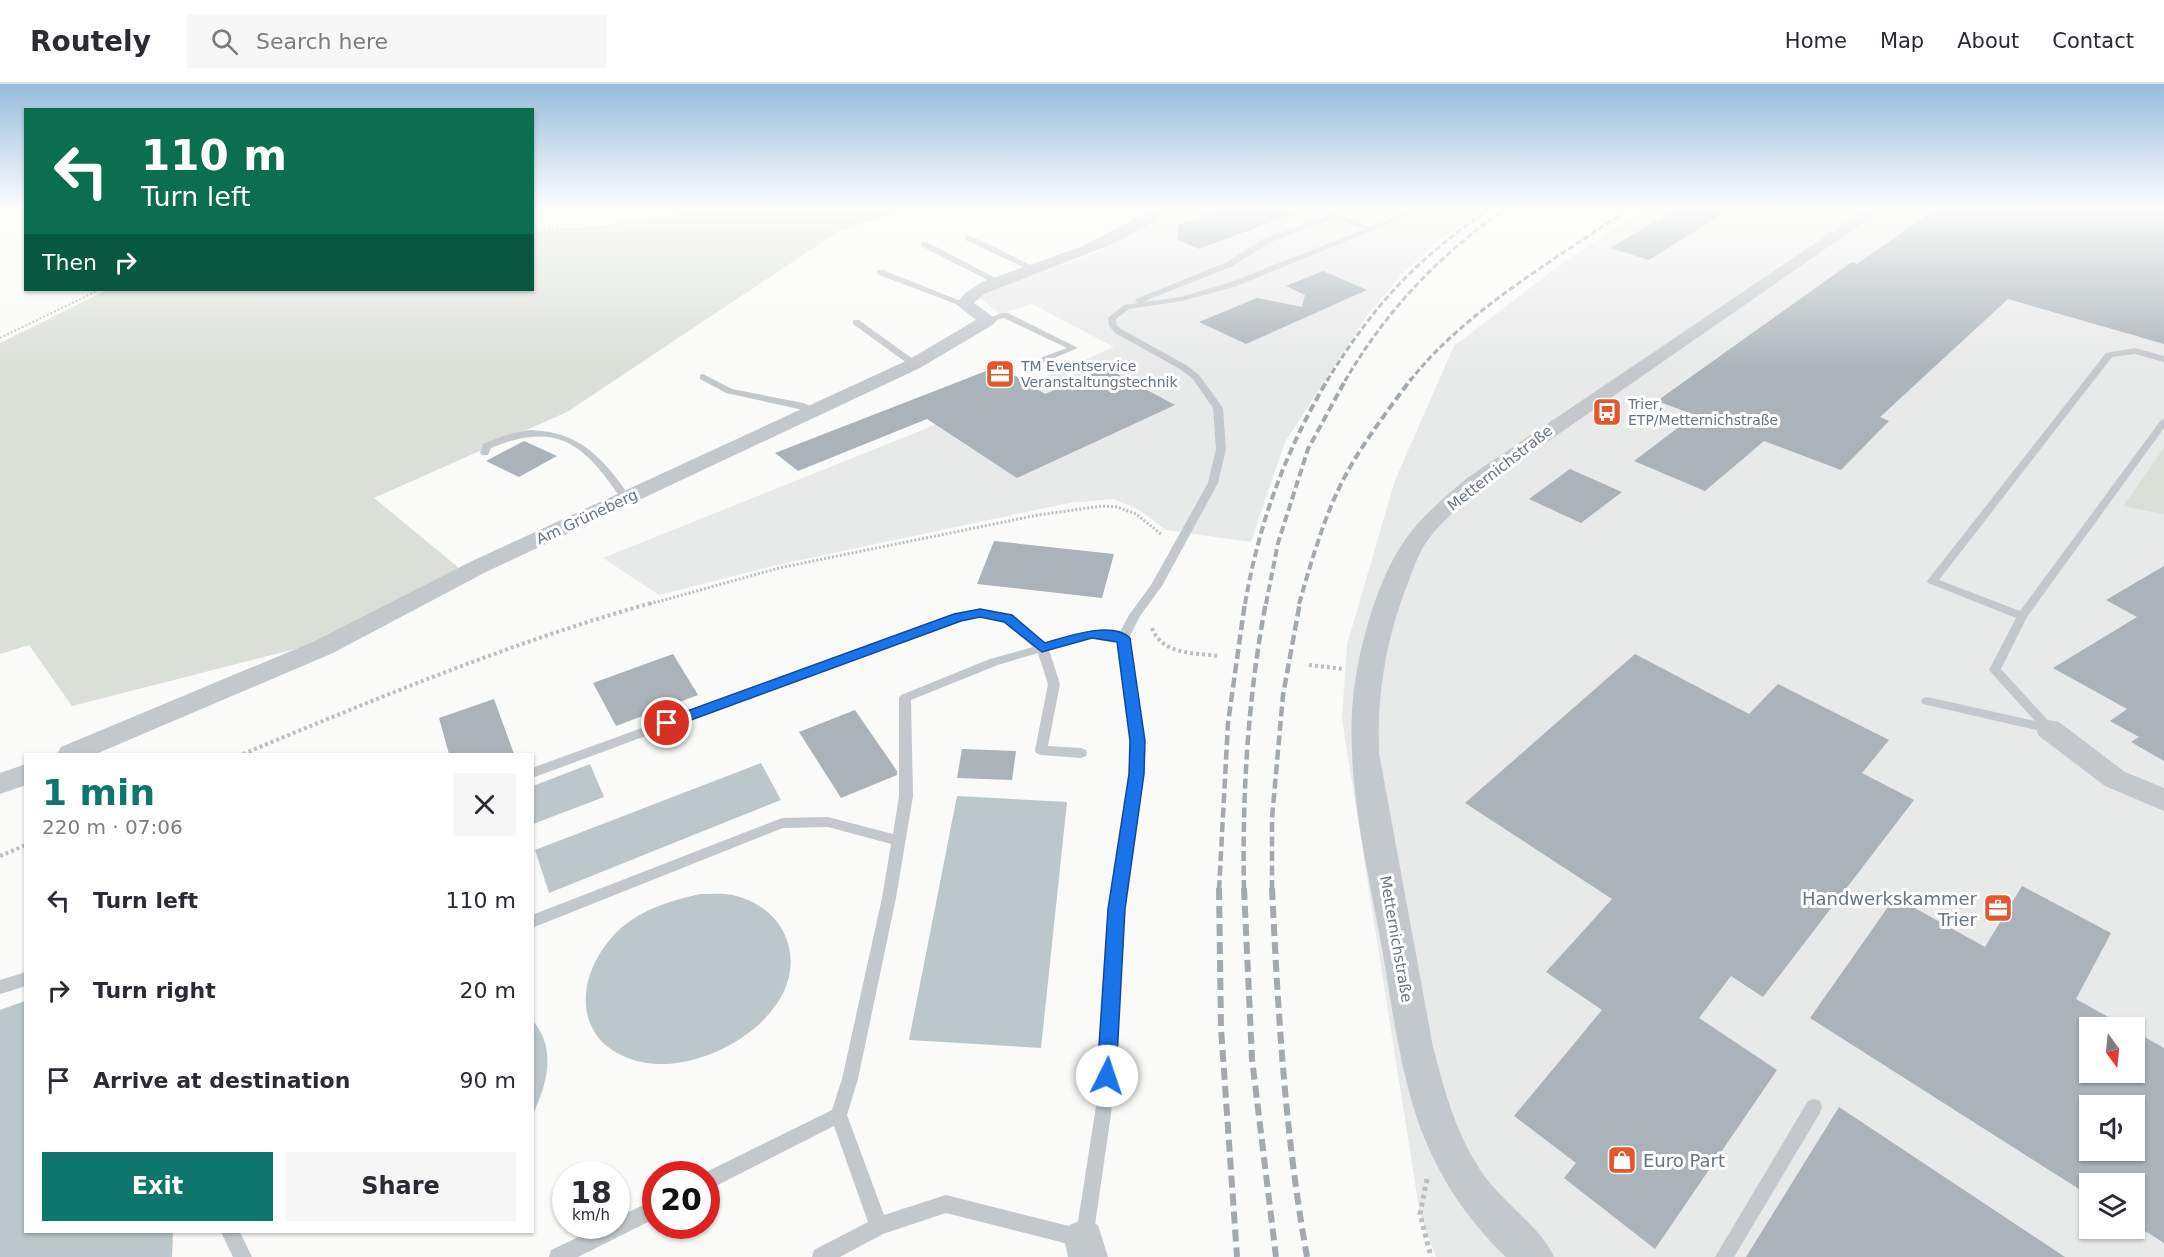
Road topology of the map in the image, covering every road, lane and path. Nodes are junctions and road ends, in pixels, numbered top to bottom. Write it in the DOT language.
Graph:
graph roads {
  1 [pos="959,262"];
  2 [pos="1027,262"];
  3 [pos="1056,262"];
  4 [pos="1234,262"];
  5 [pos="1288,262"];
  6 [pos="1798,262"];
  7 [pos="1042,268"];
  8 [pos="880,272"];
  9 [pos="999,282"];
  10 [pos="97,291"];
  11 [pos="964,304"];
  12 [pos="1127,307"];
  13 [pos="988,320"];
  14 [pos="856,322"];
  15 [pos="0,339"];
  16 [pos="2164,359"];
  17 [pos="914,364"];
  18 [pos="1027,366"];
  19 [pos="703,377"];
  20 [pos="817,410"];
  21 [pos="2164,422"];
  22 [pos="485,453"];
  23 [pos="626,498"];
  24 [pos="1181,539"];
  25 [pos="2022,616"];
  26 [pos="1154,622"];
  27 [pos="1123,638"];
  28 [pos="1042,648"];
  29 [pos="1220,656"];
  30 [pos="1309,665"];
  31 [pos="1367,671"];
  32 [pos="1927,700"];
  33 [pos="2049,729"];
  34 [pos="73,753"];
  35 [pos="245,753"];
  36 [pos="1081,753"];
  37 [pos="534,772"];
  38 [pos="24,775"];
  39 [pos="0,784"];
  40 [pos="2164,800"];
  41 [pos="898,841"];
  42 [pos="24,846"];
  43 [pos="0,856"];
  44 [pos="534,921"];
  45 [pos="24,979"];
  46 [pos="0,987"];
  47 [pos="1814,1107"];
  48 [pos="838,1115"];
  49 [pos="1436,1125"];
  50 [pos="720,1175"];
  51 [pos="642,1215"];
  52 [pos="879,1226"];
  53 [pos="231,1233"];
  54 [pos="1086,1248"];
  55 [pos="243,1257"];
  56 [pos="558,1257"];
  57 [pos="822,1257"];
  58 [pos="1431,1257"];
  59 [pos="1534,1257"];
  60 [pos="1724,1257"];
  1 -- 9 [label="lane"];
  2 -- 7 [label="lane"];
  3 -- 7 [label="street"];
  4 -- 12 [label="lane"];
  5 -- 12 [label="lane"];
  6 -- 31 [label="street, Metternichstraße"];
  7 -- 9 [label="street"];
  8 -- 11 [label="lane"];
  9 -- 11 [label="street"];
  10 -- 15 [label="path"];
  11 -- 13 [label="street"];
  12 -- 24 [label="lane"];
  13 -- 17 [label="street, Am Grüneberg"];
  13 -- 18 [label="lane"];
  14 -- 17 [label="lane"];
  16 -- 25 [label="lane"];
  17 -- 20 [label="street, Am Grüneberg"];
  19 -- 20 [label="lane"];
  20 -- 23 [label="street, Am Grüneberg"];
  21 -- 25 [label="lane"];
  22 -- 23 [label="lane"];
  23 -- 34 [label="street, Am Grüneberg"];
  24 -- 27 [label="lane"];
  24 -- 35 [label="path"];
  25 -- 33 [label="lane"];
  26 -- 29 [label="path"];
  27 -- 28 [label="lane"];
  27 -- 54 [label="lane"];
  28 -- 36 [label="lane"];
  28 -- 37 [label="lane"];
  28 -- 41 [label="lane"];
  30 -- 31 [label="path"];
  31 -- 49 [label="street, Metternichstraße"];
  32 -- 33 [label="lane"];
  33 -- 40 [label="street"];
  38 -- 39 [label="street"];
  41 -- 44 [label="lane"];
  41 -- 48 [label="lane"];
  42 -- 43 [label="path"];
  45 -- 46 [label="lane"];
  47 -- 60 [label="lane"];
  48 -- 50 [label="lane"];
  48 -- 52 [label="lane"];
  49 -- 58 [label="path"];
  49 -- 59 [label="street, Metternichstraße"];
  51 -- 56 [label="lane"];
  52 -- 54 [label="lane"];
  52 -- 57 [label="lane"];
  53 -- 55 [label="lane"];
}
